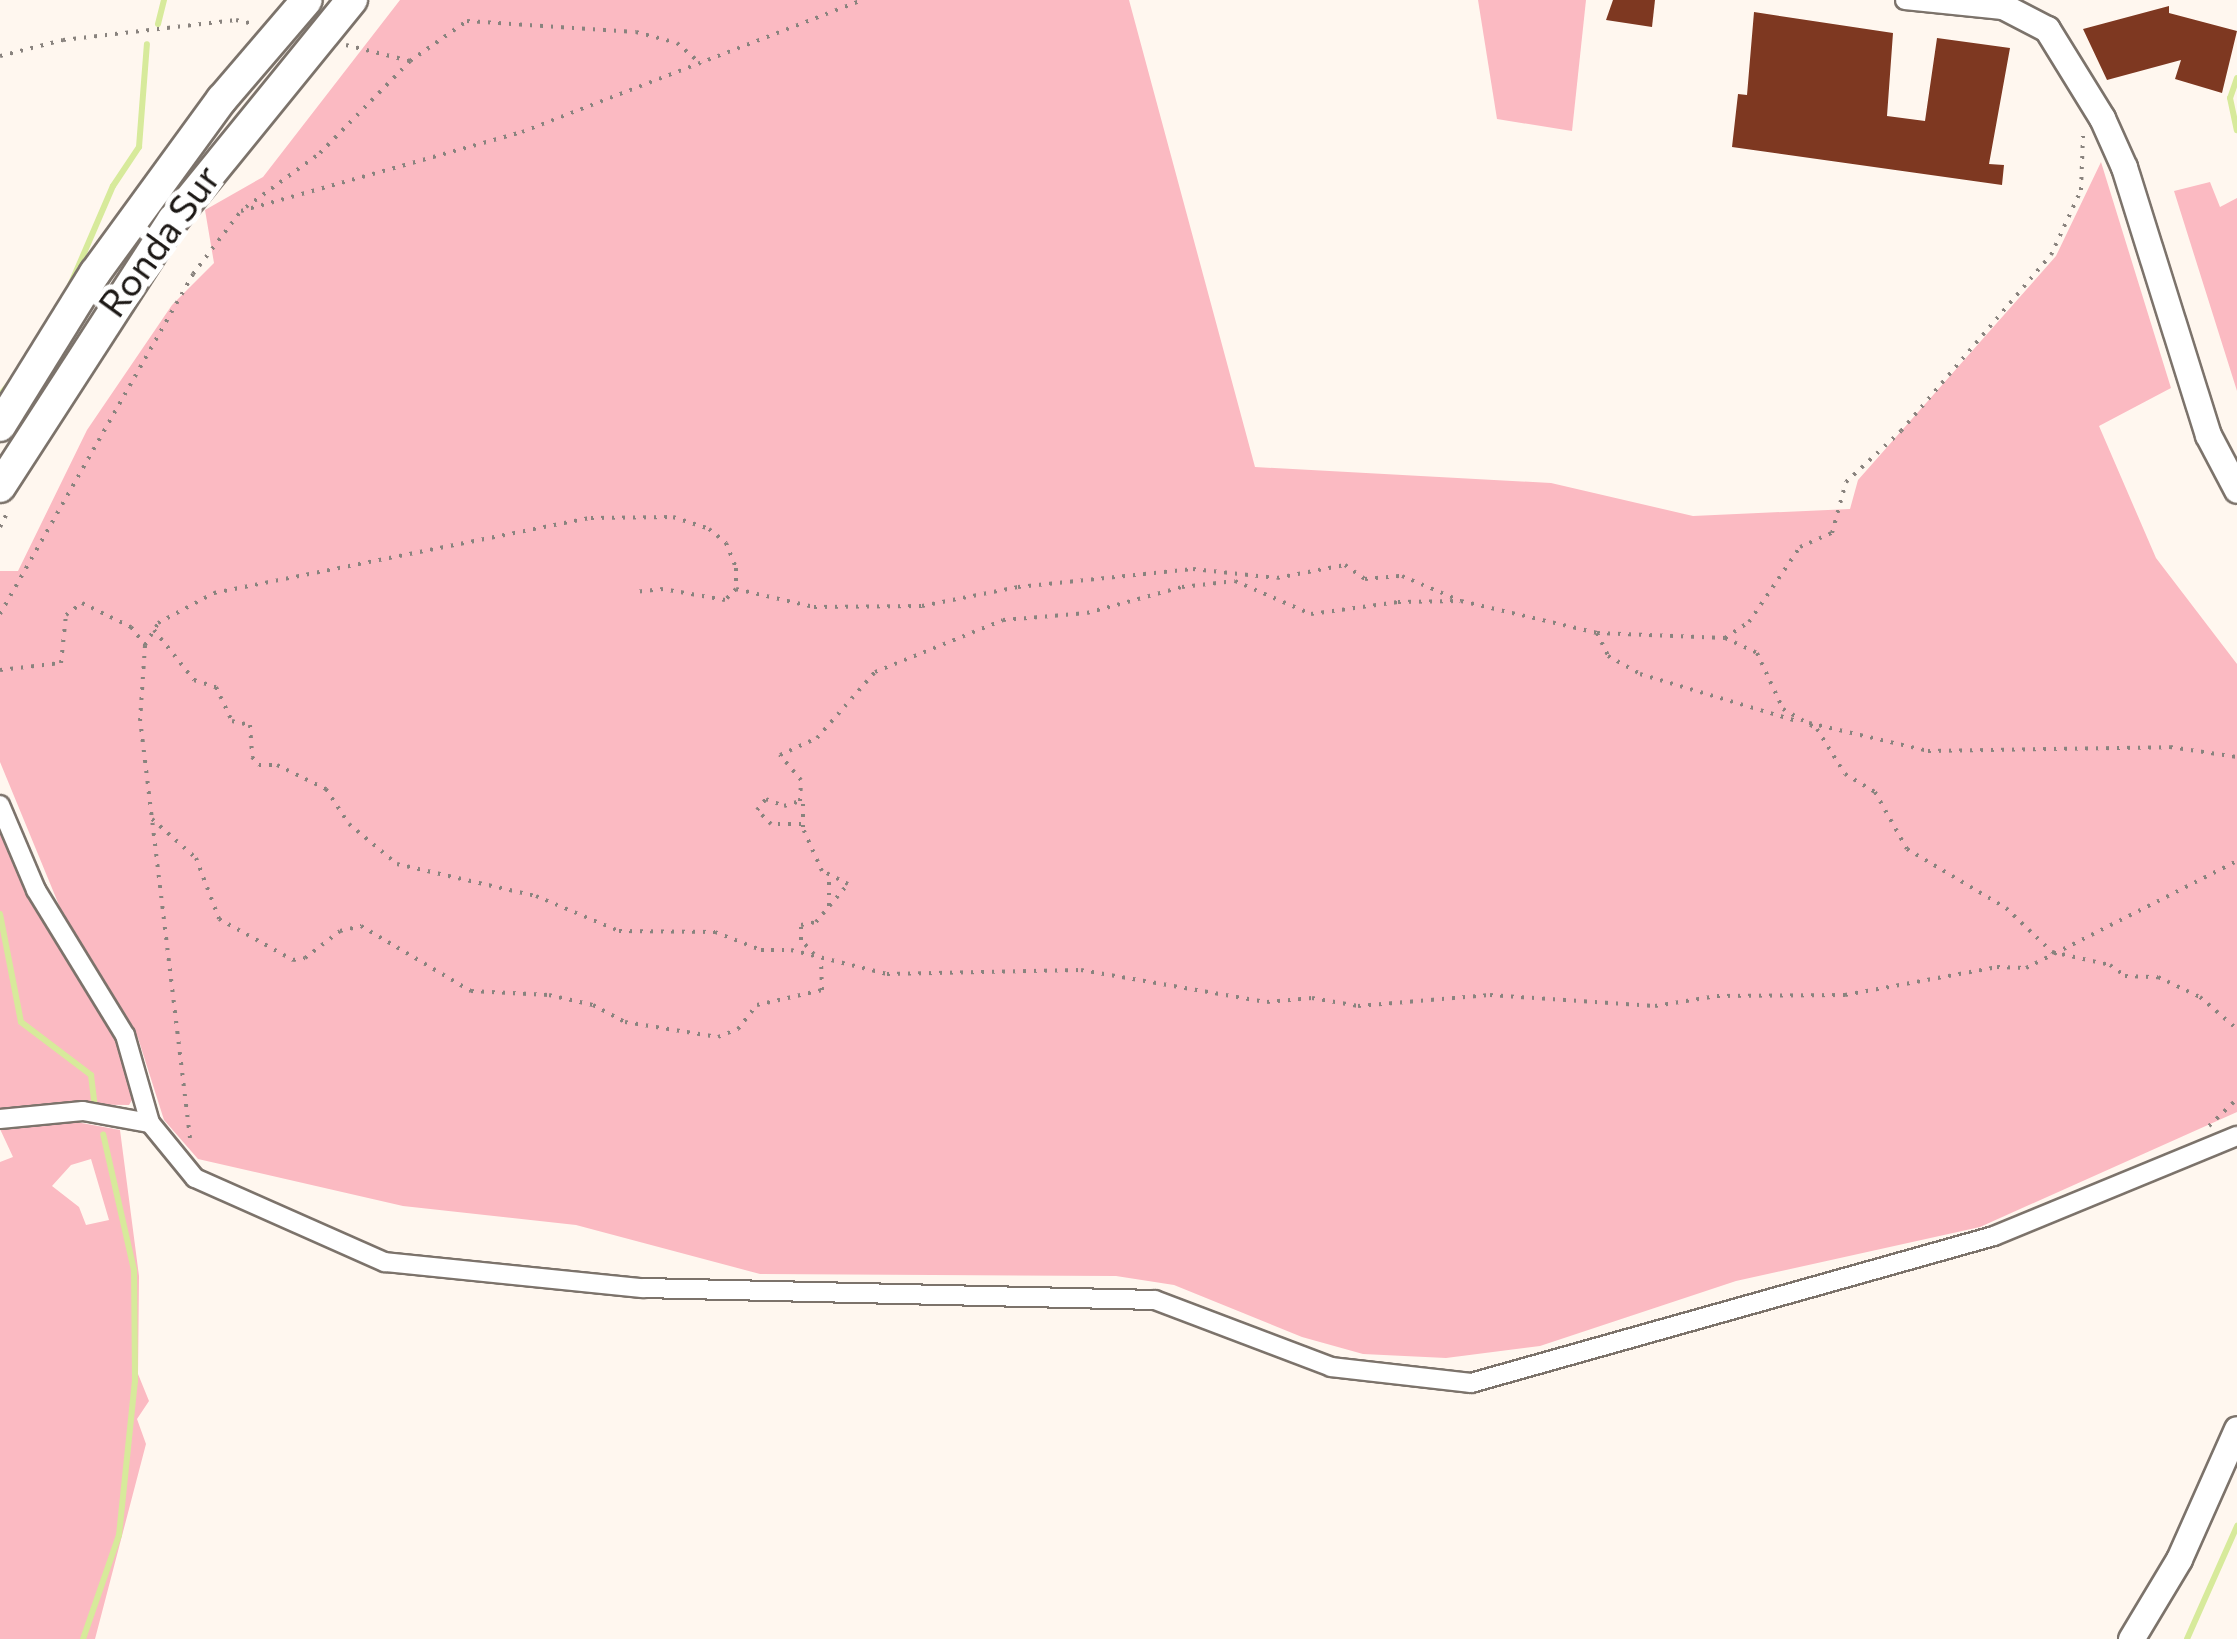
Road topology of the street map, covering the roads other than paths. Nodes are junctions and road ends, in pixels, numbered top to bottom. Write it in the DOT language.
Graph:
graph roads {
  1 [pos="307,0"];
  2 [pos="1905,0"];
  3 [pos="1938,2"];
  4 [pos="2002,6"];
  5 [pos="355,14"];
  6 [pos="0,426"];
  7 [pos="8,490"];
  8 [pos="2237,490"];
  9 [pos="0,805"];
  10 [pos="0,1119"];
  11 [pos="150,1123"];
  12 [pos="2237,1136"];
  13 [pos="2237,1429"];
  14 [pos="2131,1639"];
  1 -- 6 [label="highway, bridge"];
  2 -- 3 [label="street"];
  3 -- 4 [label="street"];
  4 -- 8 [label="main road"];
  5 -- 7 [label="highway, bridge"];
  9 -- 11 [label="street"];
  10 -- 11 [label="street"];
  11 -- 12 [label="street"];
  13 -- 14 [label="main road"];
}
